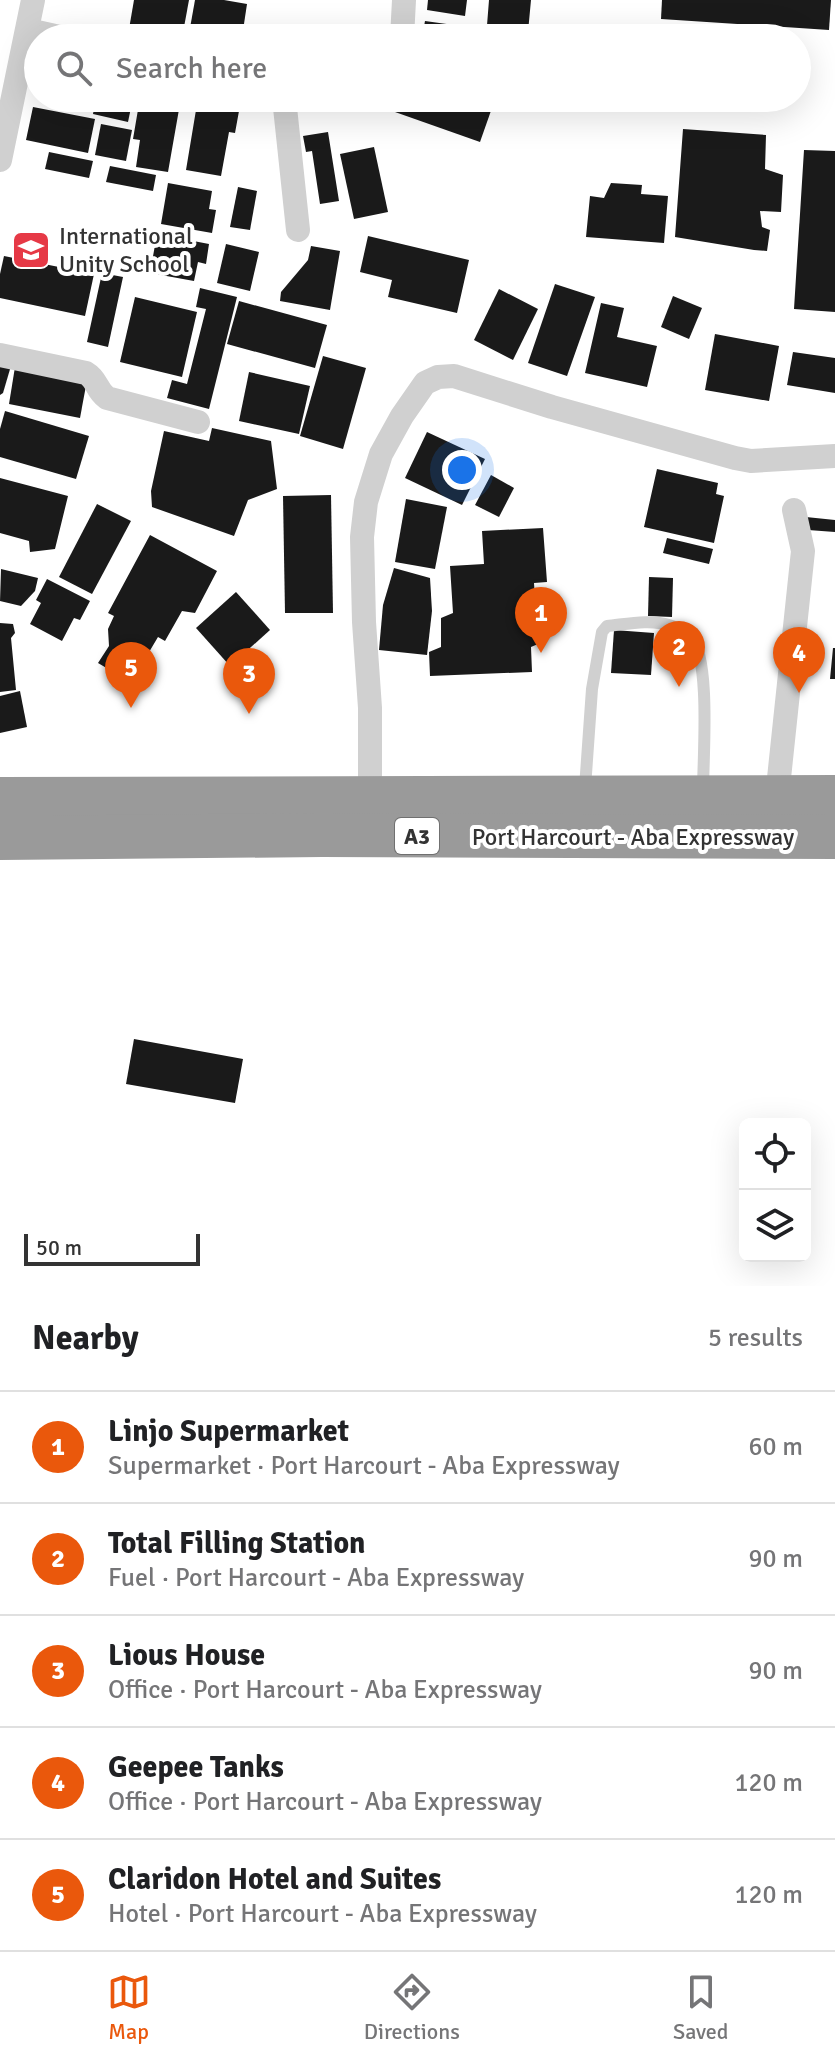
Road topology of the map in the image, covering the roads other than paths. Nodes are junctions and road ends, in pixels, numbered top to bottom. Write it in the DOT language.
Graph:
graph roads {
  1 [pos="33,0"];
  2 [pos="404,0"];
  3 [pos="29,24"];
  4 [pos="403,24"];
  5 [pos="24,49"];
  6 [pos="285,112"];
  7 [pos="0,160"];
  8 [pos="298,230"];
  9 [pos="0,355"];
  10 [pos="198,422"];
  11 [pos="835,456"];
  12 [pos="794,510"];
  13 [pos="777,797"];
  14 [pos="835,797"];
  15 [pos="370,798"];
  16 [pos="584,798"];
  17 [pos="702,798"];
  18 [pos="0,799"];
  19 [pos="835,837"];
  20 [pos="0,838"];
  1 -- 3 [label="street"];
  2 -- 4 [label="street"];
  5 -- 7 [label="street"];
  6 -- 8 [label="street"];
  9 -- 10 [label="street"];
  11 -- 15 [label="street"];
  12 -- 13 [label="street"];
  13 -- 14 [label="highway, Port Harcourt - Aba Expressway / A3"];
  13 -- 17 [label="highway, Port Harcourt - Aba Expressway / A3"];
  15 -- 16 [label="highway, Port Harcourt - Aba Expressway / A3"];
  15 -- 18 [label="highway, Port Harcourt - Aba Expressway / A3"];
  16 -- 17 [label="highway, Port Harcourt - Aba Expressway / A3"];
  16 -- 17 [label="lane"];
  19 -- 20 [label="highway, Port Harcourt - Aba Expressway / A3"];
}
